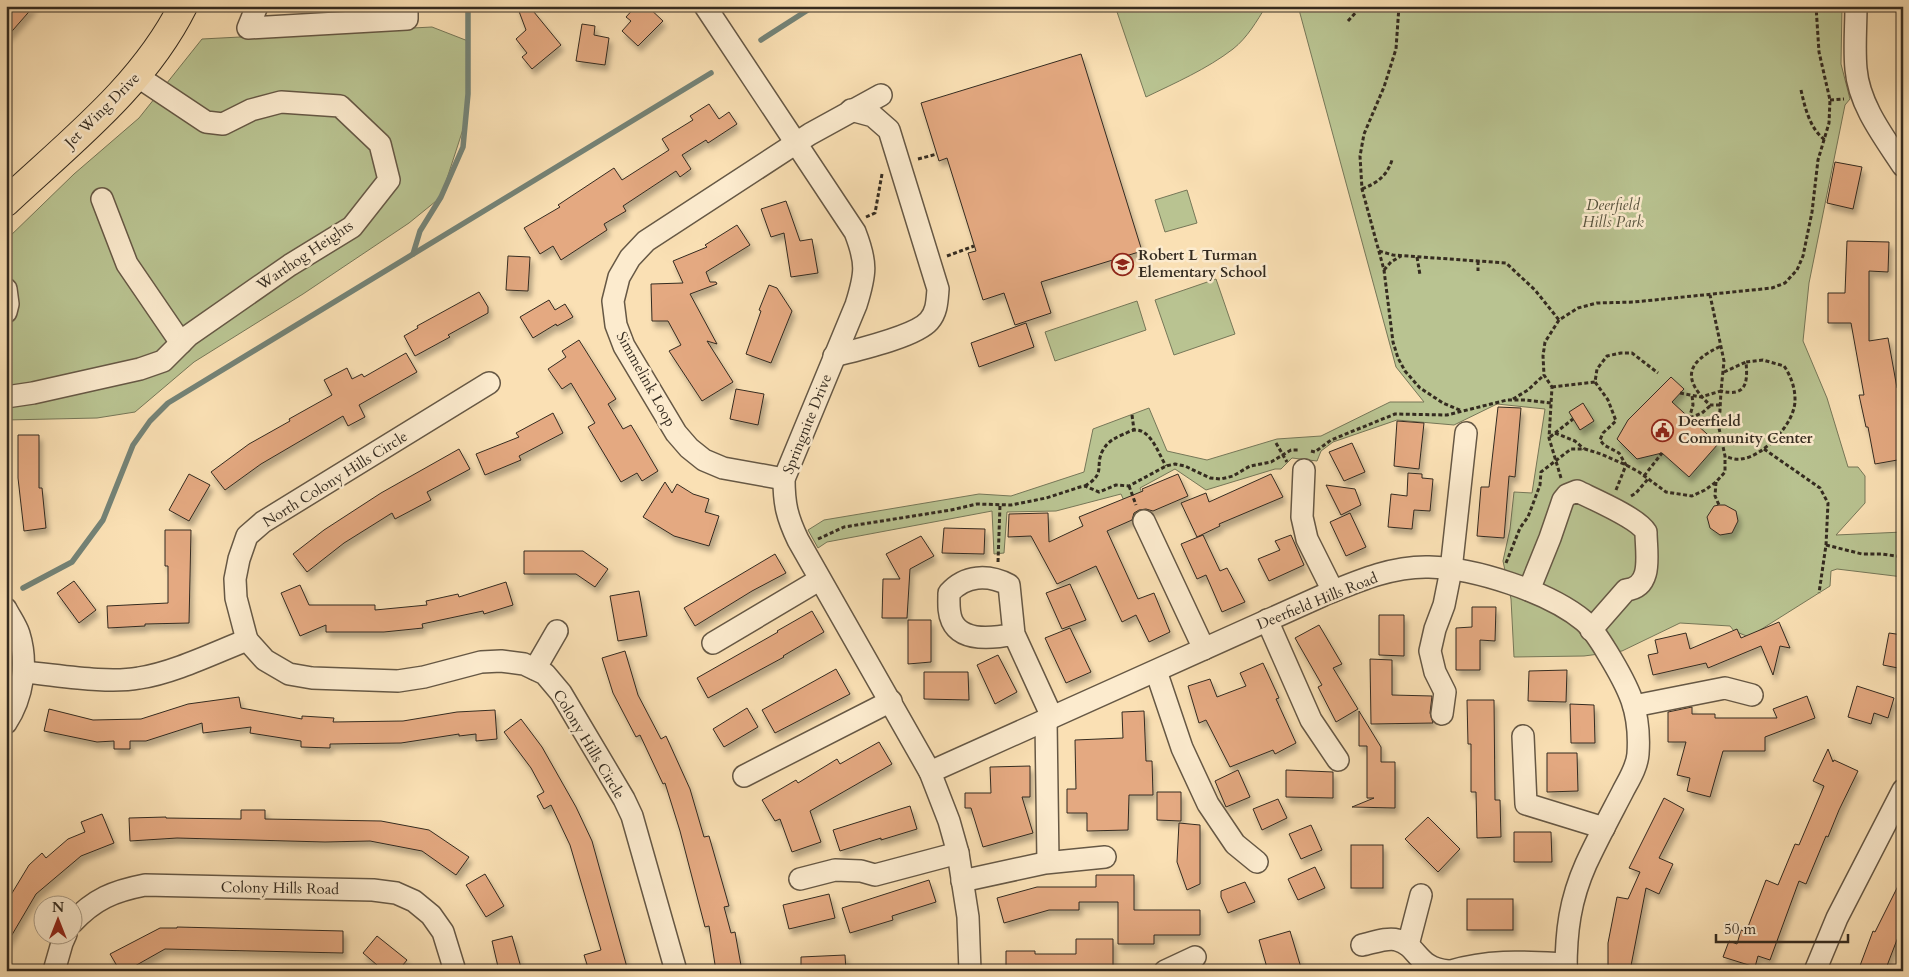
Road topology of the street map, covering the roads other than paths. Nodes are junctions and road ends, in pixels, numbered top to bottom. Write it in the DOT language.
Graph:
graph roads {
  1 [pos="183,6"];
  2 [pos="257,6"];
  3 [pos="407,6"];
  4 [pos="705,6"];
  5 [pos="1856,6"];
  6 [pos="137,76"];
  7 [pos="881,95"];
  8 [pos="851,110"];
  9 [pos="795,144"];
  10 [pos="1903,166"];
  11 [pos="102,199"];
  12 [pos="6,202"];
  13 [pos="6,289"];
  14 [pos="6,312"];
  15 [pos="181,343"];
  16 [pos="834,356"];
  17 [pos="489,383"];
  18 [pos="6,397"];
  19 [pos="1466,433"];
  20 [pos="1296,466"];
  21 [pos="784,479"];
  22 [pos="1144,521"];
  23 [pos="1451,570"];
  24 [pos="819,580"];
  25 [pos="1528,590"];
  26 [pos="1333,591"];
  27 [pos="6,609"];
  28 [pos="1267,620"];
  29 [pos="1591,630"];
  30 [pos="557,631"];
  31 [pos="1014,634"];
  32 [pos="247,640"];
  33 [pos="713,644"];
  34 [pos="1204,649"];
  35 [pos="535,670"];
  36 [pos="1156,671"];
  37 [pos="24,672"];
  38 [pos="1752,694"];
  39 [pos="891,701"];
  40 [pos="1634,706"];
  41 [pos="1442,714"];
  42 [pos="1049,719"];
  43 [pos="6,723"];
  44 [pos="1523,736"];
  45 [pos="1338,760"];
  46 [pos="930,772"];
  47 [pos="744,776"];
  48 [pos="1903,790"];
  49 [pos="1604,828"];
  50 [pos="958,853"];
  51 [pos="1105,857"];
  52 [pos="1048,862"];
  53 [pos="1257,862"];
  54 [pos="800,879"];
  55 [pos="962,881"];
  56 [pos="1421,895"];
  57 [pos="82,912"];
  58 [pos="62,944"];
  59 [pos="1362,945"];
  60 [pos="1408,945"];
  61 [pos="1195,957"];
  62 [pos="1566,968"];
  63 [pos="54,971"];
  64 [pos="455,971"];
  65 [pos="676,971"];
  66 [pos="970,971"];
  67 [pos="1165,971"];
  68 [pos="1449,971"];
  69 [pos="1815,971"];
  1 -- 6 [label="main road, Jet Wing Drive"];
  2 -- 3 [label="street"];
  4 -- 9 [label="street, Springnite Drive"];
  5 -- 10 [label="street"];
  6 -- 12 [label="main road, Jet Wing Drive"];
  6 -- 15 [label="street, Warthog Heights"];
  7 -- 8 [label="street, Simmelink Loop"];
  8 -- 9 [label="street, Simmelink Loop"];
  8 -- 16 [label="street"];
  9 -- 16 [label="street, Springnite Drive"];
  9 -- 21 [label="street, Simmelink Loop"];
  11 -- 15 [label="street"];
  13 -- 14 [label="street"];
  15 -- 18 [label="street, Warthog Heights"];
  16 -- 21 [label="street, Springnite Drive"];
  17 -- 32 [label="street, North Colony Hills Circle"];
  19 -- 23 [label="street"];
  20 -- 26 [label="street"];
  21 -- 24 [label="street, Springnite Drive"];
  22 -- 34 [label="street"];
  23 -- 25 [label="street, Deerfield Hills Road"];
  23 -- 26 [label="street, Deerfield Hills Road"];
  23 -- 41 [label="street"];
  24 -- 33 [label="street"];
  24 -- 39 [label="street, Springnite Drive"];
  25 -- 29 [label="street, Deerfield Hills Road"];
  25 -- 29 [label="street"];
  26 -- 28 [label="street, Deerfield Hills Road"];
  27 -- 37 [label="street"];
  28 -- 34 [label="street, Deerfield Hills Road"];
  28 -- 45 [label="street"];
  29 -- 40 [label="street, Deerfield Hills Road"];
  30 -- 35 [label="street"];
  31 -- 31 [label="street"];
  31 -- 42 [label="street"];
  32 -- 35 [label="street, Colony Hills Circle"];
  32 -- 37 [label="street"];
  34 -- 36 [label="street, Deerfield Hills Road"];
  35 -- 65 [label="street, Colony Hills Circle"];
  36 -- 42 [label="street, Deerfield Hills Road"];
  36 -- 53 [label="street"];
  37 -- 43 [label="street"];
  38 -- 40 [label="street"];
  39 -- 46 [label="street, Springnite Drive"];
  39 -- 47 [label="street"];
  40 -- 49 [label="street, Deerfield Hills Road"];
  42 -- 46 [label="street, Deerfield Hills Road"];
  42 -- 52 [label="street"];
  44 -- 49 [label="street"];
  46 -- 50 [label="street, Springnite Drive"];
  48 -- 69 [label="street"];
  49 -- 62 [label="street, Deerfield Hills Road"];
  50 -- 54 [label="street"];
  50 -- 55 [label="street, Springnite Drive"];
  51 -- 52 [label="street"];
  52 -- 55 [label="street"];
  55 -- 66 [label="street, Springnite Drive"];
  56 -- 60 [label="street"];
  57 -- 64 [label="street, Colony Hills Road"];
  58 -- 63 [label="street"];
  59 -- 60 [label="street"];
  60 -- 68 [label="street"];
  61 -- 67 [label="street"];
  62 -- 68 [label="street"];
}
